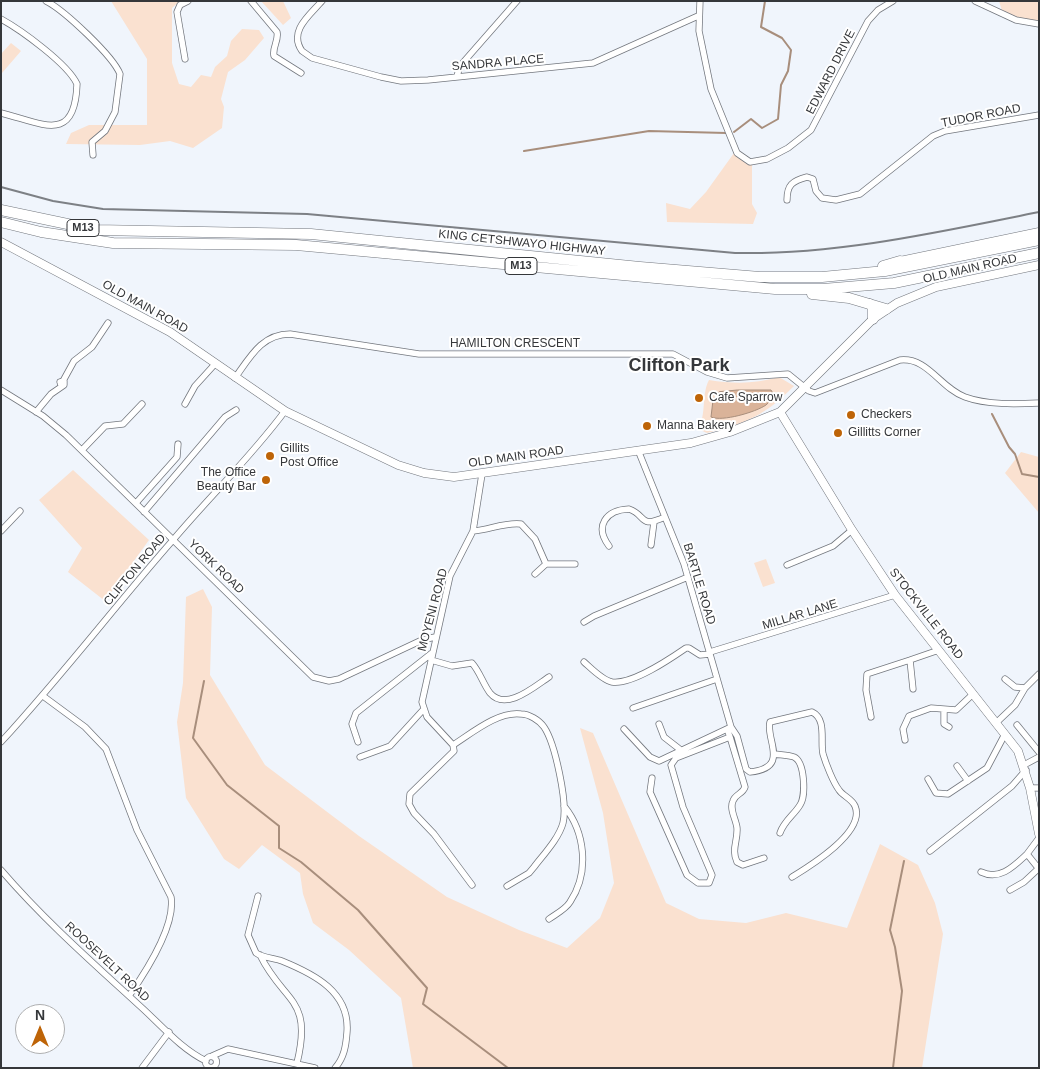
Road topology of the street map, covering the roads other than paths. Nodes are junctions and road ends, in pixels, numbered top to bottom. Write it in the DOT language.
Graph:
graph roads {
  1 [pos="46,1"];
  2 [pos="188,1"];
  3 [pos="251,1"];
  4 [pos="322,1"];
  5 [pos="517,1"];
  6 [pos="700,1"];
  7 [pos="893,1"];
  8 [pos="975,1"];
  9 [pos="698,16"];
  10 [pos="1,20"];
  11 [pos="1039,24"];
  12 [pos="185,59"];
  13 [pos="301,73"];
  14 [pos="457,76"];
  15 [pos="1,113"];
  16 [pos="1039,115"];
  17 [pos="93,155"];
  18 [pos="787,200"];
  19 [pos="4,210"];
  20 [pos="5,224"];
  21 [pos="1039,232"];
  22 [pos="1039,240"];
  23 [pos="1,242"];
  24 [pos="1039,253"];
  25 [pos="900,261"];
  26 [pos="1039,265"];
  27 [pos="850,275"];
  28 [pos="775,289"];
  29 [pos="870,304"];
  30 [pos="886,309"];
  31 [pos="873,319"];
  32 [pos="108,323"];
  33 [pos="215,364"];
  34 [pos="235,378"];
  35 [pos="805,388"];
  36 [pos="1,390"];
  37 [pos="1039,403"];
  38 [pos="142,404"];
  39 [pos="185,404"];
  40 [pos="236,410"];
  41 [pos="284,411"];
  42 [pos="36,412"];
  43 [pos="780,412"];
  44 [pos="178,444"];
  45 [pos="82,450"];
  46 [pos="638,450"];
  47 [pos="482,474"];
  48 [pos="136,503"];
  49 [pos="20,511"];
  50 [pos="144,512"];
  51 [pos="665,517"];
  52 [pos="654,522"];
  53 [pos="852,530"];
  54 [pos="1,531"];
  55 [pos="473,531"];
  56 [pos="173,539"];
  57 [pos="651,545"];
  58 [pos="609,546"];
  59 [pos="546,564"];
  60 [pos="575,564"];
  61 [pos="787,566"];
  62 [pos="535,574"];
  63 [pos="688,577"];
  64 [pos="894,595"];
  65 [pos="584,622"];
  66 [pos="435,637"];
  67 [pos="939,650"];
  68 [pos="432,653"];
  69 [pos="710,653"];
  70 [pos="430,660"];
  71 [pos="910,660"];
  72 [pos="584,662"];
  73 [pos="1039,674"];
  74 [pos="549,677"];
  75 [pos="717,679"];
  76 [pos="1005,679"];
  77 [pos="1025,688"];
  78 [pos="913,689"];
  79 [pos="973,694"];
  80 [pos="43,696"];
  81 [pos="633,708"];
  82 [pos="424,710"];
  83 [pos="944,711"];
  84 [pos="871,718"];
  85 [pos="996,723"];
  86 [pos="659,724"];
  87 [pos="1017,726"];
  88 [pos="949,727"];
  89 [pos="729,728"];
  90 [pos="624,730"];
  91 [pos="1005,734"];
  92 [pos="730,737"];
  93 [pos="905,740"];
  94 [pos="1,742"];
  95 [pos="358,742"];
  96 [pos="453,745"];
  97 [pos="682,751"];
  98 [pos="1039,752"];
  99 [pos="774,754"];
  100 [pos="360,757"];
  101 [pos="1039,757"];
  102 [pos="957,766"];
  103 [pos="1025,768"];
  104 [pos="652,778"];
  105 [pos="928,779"];
  106 [pos="968,781"];
  107 [pos="1034,788"];
  108 [pos="564,805"];
  109 [pos="780,833"];
  110 [pos="1039,834"];
  111 [pos="1039,838"];
  112 [pos="930,851"];
  113 [pos="1027,854"];
  114 [pos="764,858"];
  115 [pos="1038,869"];
  116 [pos="1,870"];
  117 [pos="981,872"];
  118 [pos="792,878"];
  119 [pos="472,884"];
  120 [pos="507,886"];
  121 [pos="1010,890"];
  122 [pos="258,896"];
  123 [pos="549,919"];
  124 [pos="260,955"];
  125 [pos="129,996"];
  126 [pos="169,1032"];
  127 [pos="212,1056"];
  128 [pos="206,1061"];
  129 [pos="297,1063"];
  130 [pos="142,1068"];
  131 [pos="314,1068"];
  132 [pos="334,1068"];
  1 -- 17 [label="street"];
  2 -- 12 [label="street"];
  3 -- 13 [label="street"];
  4 -- 14 [label="street, SANDRA PLACE"];
  5 -- 14 [label="street"];
  6 -- 9 [label="street, EDWARD DRIVE"];
  7 -- 9 [label="street, EDWARD DRIVE"];
  8 -- 11 [label="street"];
  9 -- 14 [label="street, SANDRA PLACE"];
  10 -- 15 [label="street"];
  16 -- 18 [label="street, TUDOR ROAD"];
  19 -- 27 [label="highway, KING CETSHWAYO HIGHWAY / M13"];
  20 -- 28 [label="highway, KING CETSHWAYO HIGHWAY / M13"];
  21 -- 25 [label="street"];
  22 -- 27 [label="highway, KING CETSHWAYO HIGHWAY / M13"];
  23 -- 33 [label="street, OLD MAIN ROAD"];
  24 -- 28 [label="highway, KING CETSHWAYO HIGHWAY / M13"];
  25 -- 27 [label="highway"];
  26 -- 30 [label="street, OLD MAIN ROAD"];
  28 -- 29 [label="highway"];
  29 -- 30 [label="highway"];
  29 -- 31 [label="highway"];
  30 -- 31 [label="street, OLD MAIN ROAD"];
  31 -- 35 [label="street, OLD MAIN ROAD"];
  32 -- 42 [label="street"];
  33 -- 34 [label="street, OLD MAIN ROAD"];
  33 -- 39 [label="street"];
  34 -- 35 [label="street, HAMILTON CRESCENT"];
  34 -- 41 [label="street, OLD MAIN ROAD"];
  35 -- 37 [label="street"];
  35 -- 43 [label="street, OLD MAIN ROAD"];
  36 -- 42 [label="street, YORK ROAD"];
  38 -- 45 [label="street"];
  40 -- 50 [label="street"];
  41 -- 47 [label="street, OLD MAIN ROAD"];
  41 -- 56 [label="street, CLIFTON ROAD"];
  42 -- 45 [label="street, YORK ROAD"];
  43 -- 46 [label="street, OLD MAIN ROAD"];
  43 -- 53 [label="street, STOCKVILLE ROAD"];
  44 -- 48 [label="street"];
  45 -- 48 [label="street, YORK ROAD"];
  46 -- 47 [label="street, OLD MAIN ROAD"];
  46 -- 51 [label="street, BARTLE ROAD"];
  47 -- 55 [label="street, MOYENI ROAD"];
  48 -- 50 [label="street, YORK ROAD"];
  49 -- 54 [label="street"];
  50 -- 56 [label="street, YORK ROAD"];
  51 -- 52 [label="street"];
  51 -- 63 [label="street, BARTLE ROAD"];
  52 -- 57 [label="street"];
  52 -- 58 [label="street"];
  53 -- 61 [label="street"];
  53 -- 64 [label="street, STOCKVILLE ROAD"];
  55 -- 59 [label="street"];
  55 -- 66 [label="street, MOYENI ROAD"];
  56 -- 66 [label="street, YORK ROAD"];
  56 -- 80 [label="street, CLIFTON ROAD"];
  59 -- 60 [label="street"];
  59 -- 62 [label="street"];
  63 -- 65 [label="street"];
  63 -- 69 [label="street, BARTLE ROAD"];
  64 -- 67 [label="street, STOCKVILLE ROAD"];
  64 -- 69 [label="street, MILLAR LANE"];
  66 -- 68 [label="street, MOYENI ROAD"];
  67 -- 71 [label="street"];
  67 -- 79 [label="street, STOCKVILLE ROAD"];
  68 -- 70 [label="street, MOYENI ROAD"];
  68 -- 95 [label="street"];
  69 -- 72 [label="street"];
  69 -- 75 [label="street, BARTLE ROAD"];
  70 -- 74 [label="street"];
  70 -- 82 [label="street, MOYENI ROAD"];
  71 -- 78 [label="street"];
  71 -- 84 [label="street"];
  73 -- 77 [label="street"];
  75 -- 81 [label="street"];
  75 -- 89 [label="street, BARTLE ROAD"];
  76 -- 77 [label="street"];
  77 -- 85 [label="street"];
  79 -- 83 [label="street"];
  79 -- 85 [label="street, STOCKVILLE ROAD"];
  80 -- 94 [label="street, CLIFTON ROAD"];
  80 -- 125 [label="street"];
  82 -- 96 [label="street"];
  82 -- 100 [label="street"];
  83 -- 88 [label="street"];
  83 -- 93 [label="street"];
  85 -- 91 [label="street, STOCKVILLE ROAD"];
  86 -- 97 [label="street"];
  87 -- 98 [label="street"];
  89 -- 92 [label="street"];
  89 -- 97 [label="street"];
  89 -- 99 [label="street"];
  90 -- 97 [label="street"];
  91 -- 103 [label="street, STOCKVILLE ROAD"];
  91 -- 106 [label="street"];
  92 -- 104 [label="street"];
  92 -- 114 [label="street"];
  96 -- 108 [label="street"];
  96 -- 119 [label="street"];
  99 -- 109 [label="street"];
  99 -- 118 [label="street"];
  101 -- 103 [label="street"];
  102 -- 106 [label="street"];
  103 -- 107 [label="street, STOCKVILLE ROAD"];
  103 -- 112 [label="street"];
  105 -- 106 [label="street"];
  107 -- 110 [label="street, STOCKVILLE ROAD"];
  108 -- 120 [label="street"];
  108 -- 123 [label="street"];
  111 -- 113 [label="street"];
  113 -- 115 [label="street"];
  113 -- 117 [label="street"];
  115 -- 121 [label="street"];
  116 -- 125 [label="street, ROOSEVELT ROAD"];
  122 -- 124 [label="street"];
  124 -- 129 [label="street"];
  124 -- 132 [label="street"];
  125 -- 126 [label="street, ROOSEVELT ROAD"];
  126 -- 128 [label="street, ROOSEVELT ROAD"];
  126 -- 130 [label="street"];
  127 -- 128 [label="street"];
  127 -- 128 [label="street"];
  127 -- 129 [label="street"];
  129 -- 131 [label="street"];
}
